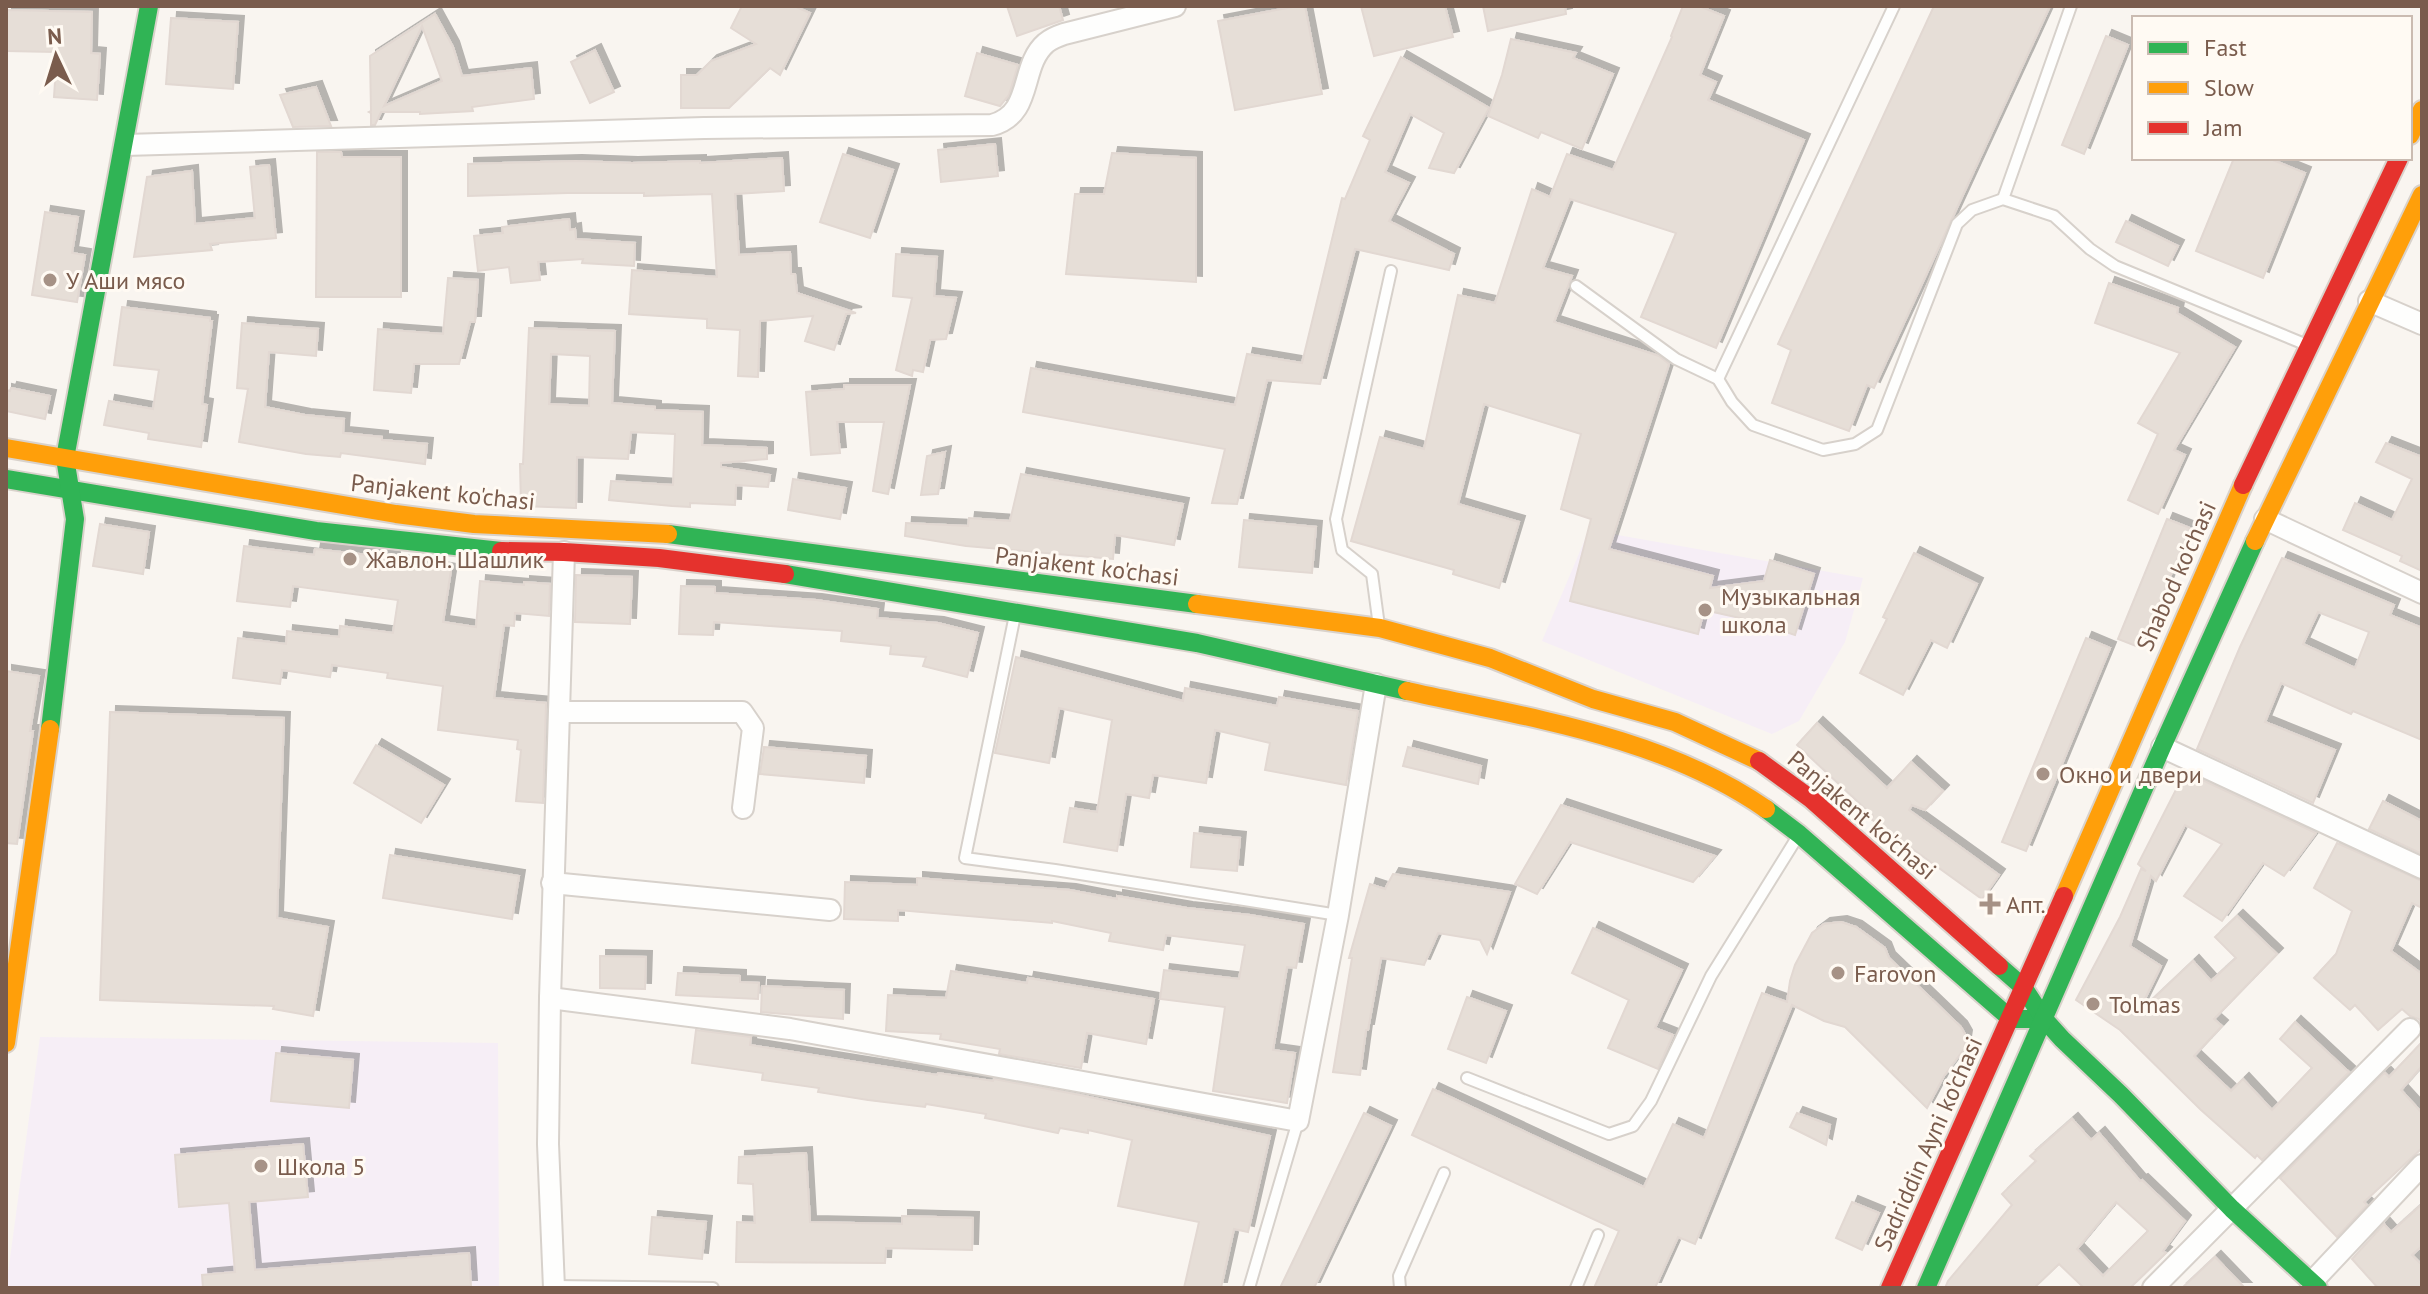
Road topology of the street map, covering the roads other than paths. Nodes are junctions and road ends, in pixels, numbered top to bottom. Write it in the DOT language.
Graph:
graph roads {
  1 [pos="149,6"];
  2 [pos="160,6"];
  3 [pos="1175,6"];
  4 [pos="1894,6"];
  5 [pos="2071,6"];
  6 [pos="2422,110"];
  7 [pos="2412,131"];
  8 [pos="125,145"];
  9 [pos="2398,160"];
  10 [pos="2422,195"];
  11 [pos="2003,199"];
  12 [pos="1391,271"];
  13 [pos="1576,286"];
  14 [pos="2369,301"];
  15 [pos="2422,324"];
  16 [pos="2309,346"];
  17 [pos="2341,361"];
  18 [pos="1718,379"];
  19 [pos="6,448"];
  20 [pos="65,458"];
  21 [pos="6,479"];
  22 [pos="71,490"];
  23 [pos="2265,519"];
  24 [pos="564,552"];
  25 [pos="2422,593"];
  26 [pos="1015,614"];
  27 [pos="1380,628"];
  28 [pos="1376,684"];
  29 [pos="559,712"];
  30 [pos="2162,747"];
  31 [pos="743,808"];
  32 [pos="1799,834"];
  33 [pos="2422,868"];
  34 [pos="552,883"];
  35 [pos="830,910"];
  36 [pos="1338,915"];
  37 [pos="2023,987"];
  38 [pos="550,998"];
  39 [pos="2011,1019"];
  40 [pos="2044,1019"];
  41 [pos="2410,1029"];
  42 [pos="6,1043"];
  43 [pos="1467,1078"];
  44 [pos="1298,1121"];
  45 [pos="2422,1165"];
  46 [pos="1444,1173"];
  47 [pos="2232,1209"];
  48 [pos="1598,1235"];
  49 [pos="2314,1285"];
  50 [pos="554,1287"];
  51 [pos="1928,1287"];
  52 [pos="713,1288"];
  53 [pos="1249,1288"];
  54 [pos="1400,1288"];
  55 [pos="1576,1288"];
  56 [pos="1890,1288"];
  57 [pos="2153,1288"];
  1 -- 2 [label="street"];
  1 -- 8 [label="main road"];
  3 -- 8 [label="street"];
  4 -- 18 [label="lane"];
  5 -- 11 [label="lane"];
  6 -- 7 [label="main road"];
  8 -- 20 [label="main road"];
  9 -- 16 [label="main road, Shabod ko'chasi"];
  10 -- 14 [label="main road"];
  11 -- 16 [label="lane"];
  11 -- 18 [label="lane"];
  12 -- 27 [label="lane"];
  13 -- 18 [label="lane"];
  14 -- 15 [label="street"];
  14 -- 17 [label="main road"];
  16 -- 17 [label="main road"];
  16 -- 37 [label="main road, Shabod ko'chasi"];
  17 -- 23 [label="main road"];
  19 -- 20 [label="main road, Panjakent ko'chasi"];
  20 -- 22 [label="main road"];
  20 -- 27 [label="main road, Panjakent ko'chasi"];
  21 -- 22 [label="main road, Panjakent ko'chasi"];
  22 -- 24 [label="main road, Panjakent ko'chasi"];
  22 -- 42 [label="main road"];
  23 -- 25 [label="street"];
  23 -- 30 [label="main road"];
  24 -- 26 [label="main road, Panjakent ko'chasi"];
  24 -- 29 [label="street"];
  26 -- 28 [label="main road, Panjakent ko'chasi"];
  26 -- 36 [label="lane"];
  27 -- 37 [label="main road, Panjakent ko'chasi"];
  28 -- 32 [label="main road, Panjakent ko'chasi"];
  28 -- 36 [label="street"];
  29 -- 31 [label="street"];
  29 -- 34 [label="street"];
  30 -- 33 [label="street"];
  30 -- 40 [label="main road"];
  32 -- 39 [label="main road, Panjakent ko'chasi"];
  32 -- 43 [label="lane"];
  34 -- 35 [label="street"];
  34 -- 38 [label="street"];
  36 -- 44 [label="street"];
  37 -- 39 [label="main road, Shabod ko'chasi"];
  37 -- 40 [label="main road, Panjakent ko'chasi"];
  38 -- 44 [label="street"];
  38 -- 50 [label="street"];
  39 -- 40 [label="main road"];
  39 -- 56 [label="main road, Sadriddin Ayni ko'chasi"];
  40 -- 47 [label="main road, Panjakent ko'chasi"];
  40 -- 51 [label="main road"];
  41 -- 47 [label="street"];
  44 -- 53 [label="lane"];
  45 -- 49 [label="street"];
  46 -- 54 [label="lane"];
  47 -- 49 [label="main road, Panjakent ko'chasi"];
  47 -- 57 [label="street"];
  48 -- 55 [label="lane"];
  50 -- 52 [label="lane"];
}
